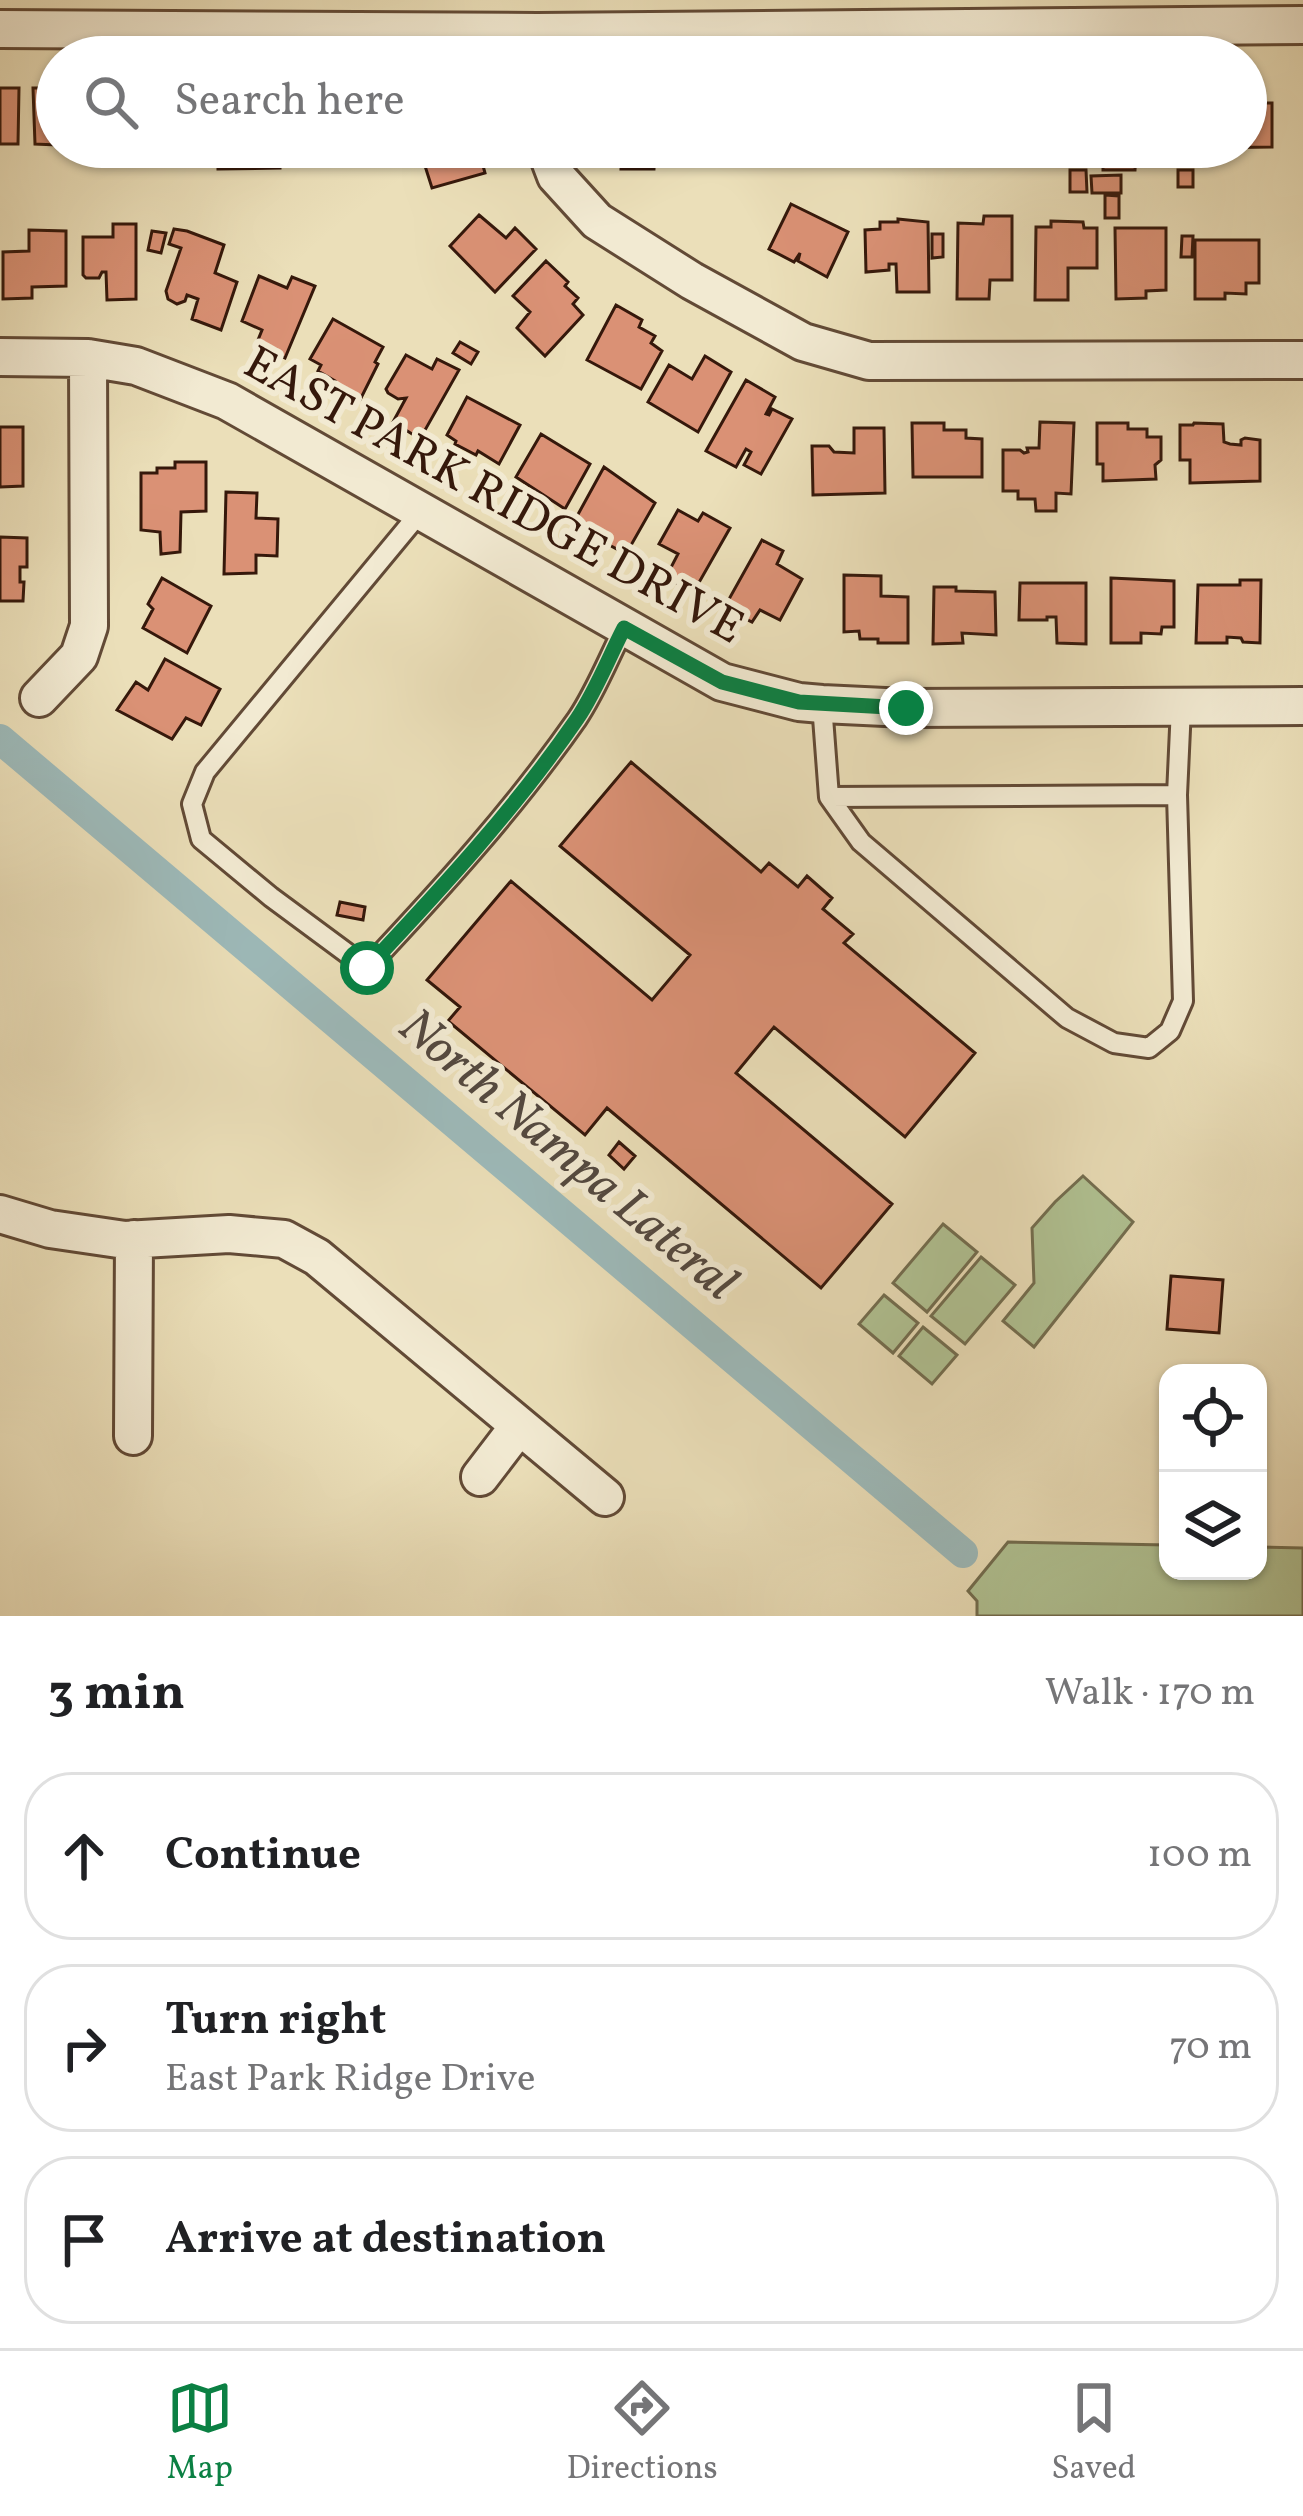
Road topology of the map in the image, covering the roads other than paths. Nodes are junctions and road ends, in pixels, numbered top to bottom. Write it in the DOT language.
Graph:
graph roads {
  1 [pos="1059,13"];
  2 [pos="1303,25"];
  3 [pos="0,29"];
  4 [pos="250,36"];
  5 [pos="671,36"];
  6 [pos="553,168"];
  7 [pos="0,357"];
  8 [pos="88,358"];
  9 [pos="1303,360"];
  10 [pos="422,510"];
  11 [pos="624,628"];
  12 [pos="39,698"];
  13 [pos="822,704"];
  14 [pos="1303,706"];
  15 [pos="1181,707"];
  16 [pos="1177,795"];
  17 [pos="829,797"];
  18 [pos="0,1214"];
  19 [pos="134,1239"];
  20 [pos="519,1426"];
  21 [pos="133,1436"];
  22 [pos="480,1477"];
  23 [pos="604,1497"];
  1 -- 2 [label="street"];
  1 -- 5 [label="street"];
  3 -- 4 [label="street"];
  6 -- 9 [label="street"];
  7 -- 8 [label="street, EAST PARK RIDGE DRIVE"];
  8 -- 10 [label="street, EAST PARK RIDGE DRIVE"];
  8 -- 12 [label="street"];
  10 -- 11 [label="street, EAST PARK RIDGE DRIVE"];
  10 -- 11 [label="lane"];
  11 -- 13 [label="street, EAST PARK RIDGE DRIVE"];
  13 -- 15 [label="street, EAST PARK RIDGE DRIVE"];
  13 -- 17 [label="lane"];
  14 -- 15 [label="street, EAST PARK RIDGE DRIVE"];
  15 -- 16 [label="lane"];
  16 -- 17 [label="lane"];
  16 -- 17 [label="lane"];
  18 -- 19 [label="street"];
  19 -- 20 [label="street"];
  19 -- 21 [label="street"];
  20 -- 22 [label="street"];
  20 -- 23 [label="street"];
}
